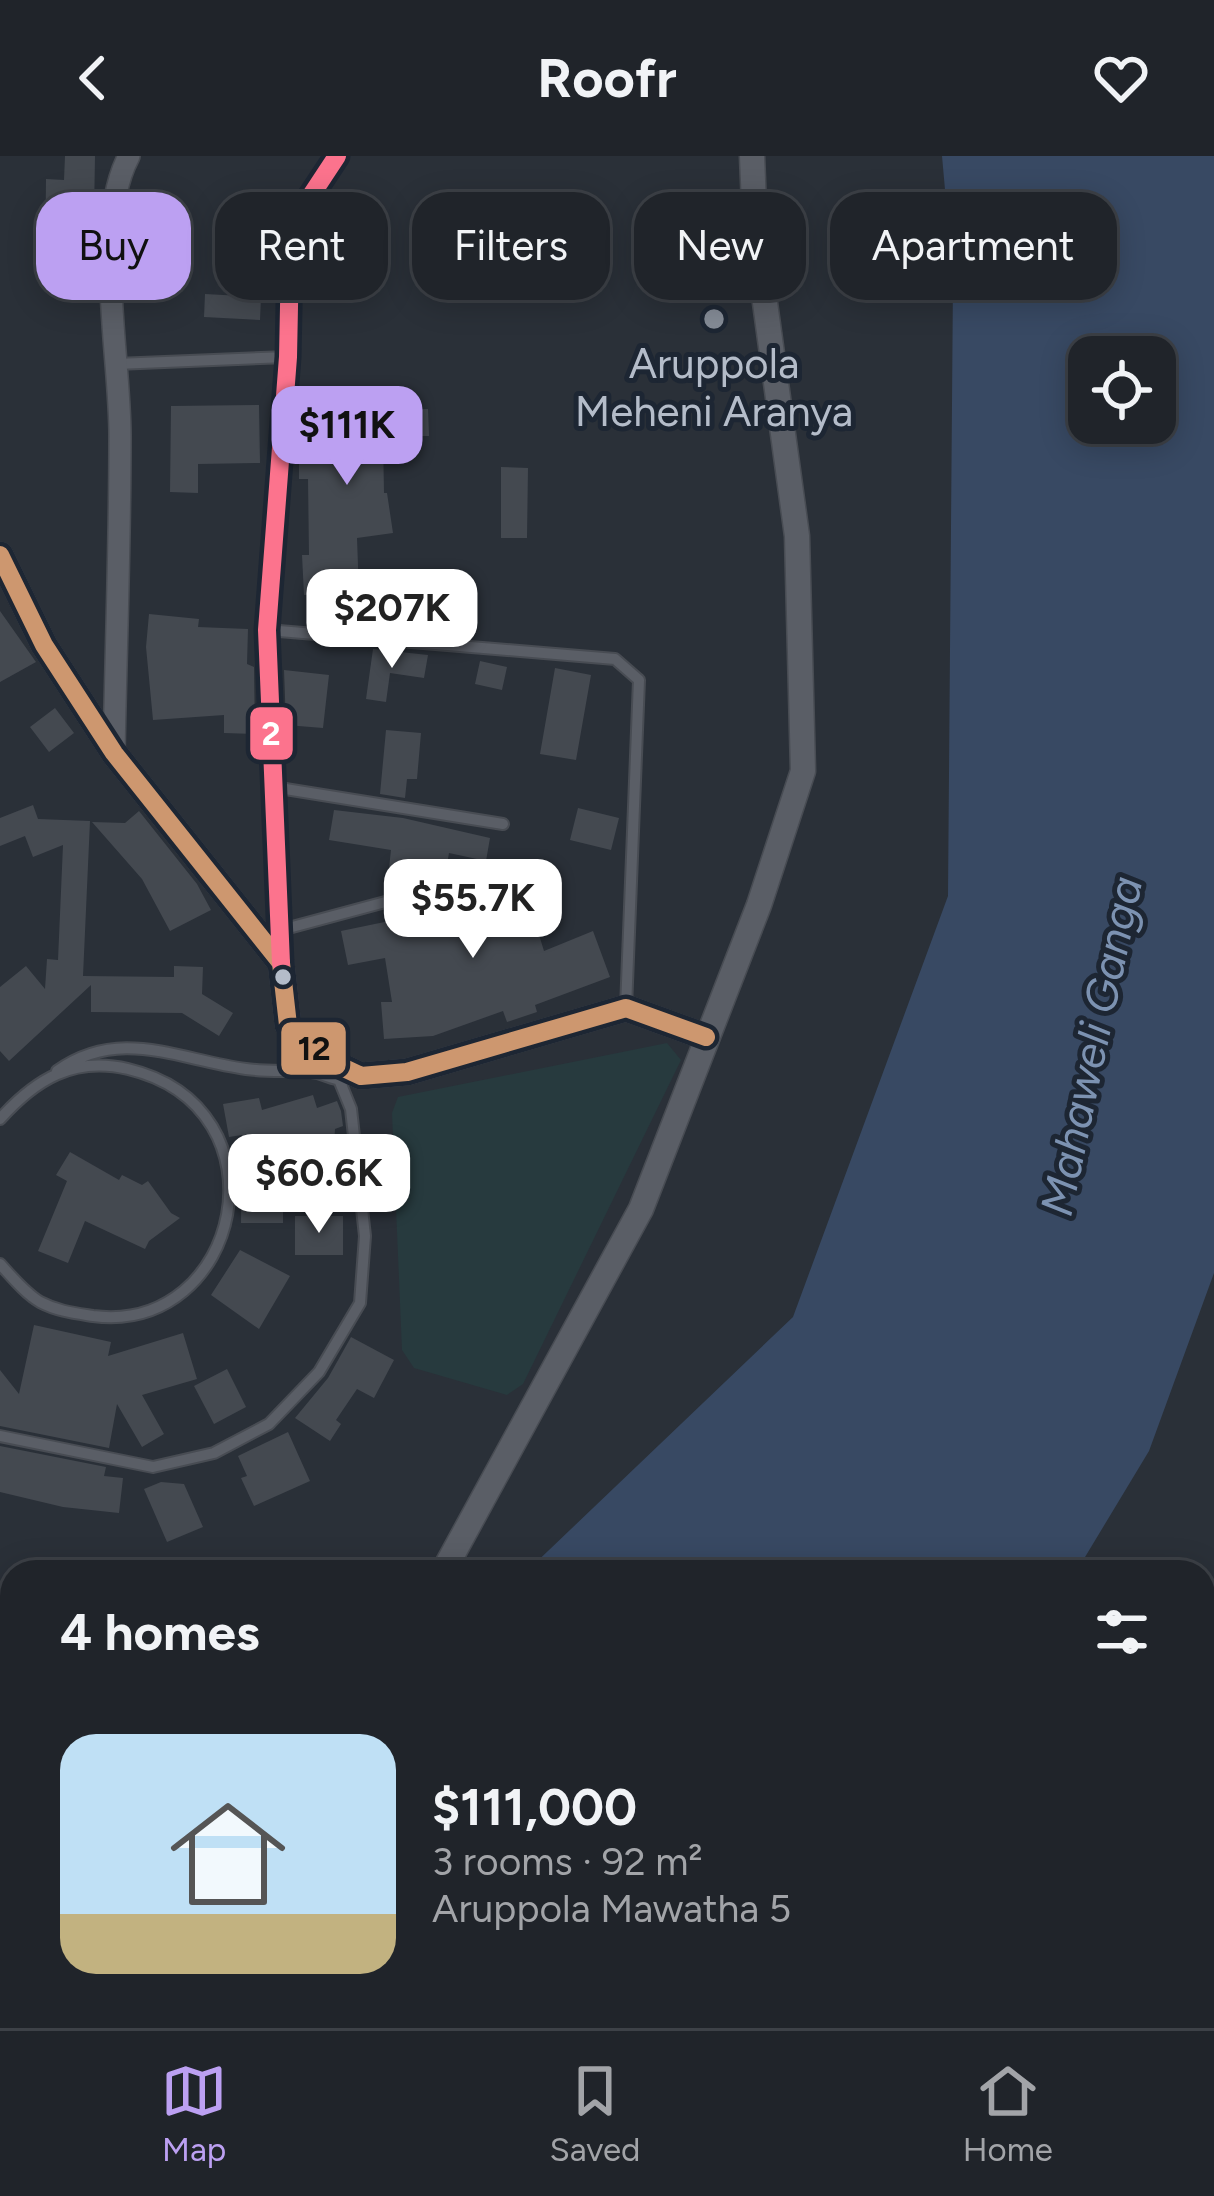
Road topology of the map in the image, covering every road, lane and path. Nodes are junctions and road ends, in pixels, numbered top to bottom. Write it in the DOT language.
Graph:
graph roads {
  1 [pos="128,156"];
  2 [pos="337,156"];
  3 [pos="752,156"];
  4 [pos="288,357"];
  5 [pos="116,364"];
  6 [pos="0,555"];
  7 [pos="267,630"];
  8 [pos="114,753"];
  9 [pos="273,787"];
  10 [pos="503,824"];
  11 [pos="516,867"];
  12 [pos="281,930"];
  13 [pos="281,963"];
  14 [pos="626,1008"];
  15 [pos="706,1037"];
  16 [pos="52,1075"];
  17 [pos="350,1079"];
  18 [pos="0,1119"];
  19 [pos="0,1264"];
  20 [pos="0,1436"];
  21 [pos="450,1560"];
  1 -- 5 [label="street"];
  2 -- 4 [label="street"];
  3 -- 15 [label="street"];
  4 -- 5 [label="lane"];
  4 -- 7 [label="street"];
  5 -- 8 [label="street"];
  6 -- 8 [label="street"];
  7 -- 9 [label="street"];
  7 -- 14 [label="lane"];
  8 -- 13 [label="street"];
  9 -- 10 [label="lane"];
  9 -- 12 [label="street"];
  11 -- 12 [label="lane"];
  12 -- 13 [label="street"];
  13 -- 17 [label="street"];
  14 -- 15 [label="street"];
  14 -- 17 [label="street"];
  15 -- 21 [label="street"];
  16 -- 17 [label="lane"];
  16 -- 18 [label="lane"];
  16 -- 19 [label="lane"];
  17 -- 20 [label="lane"];
}
